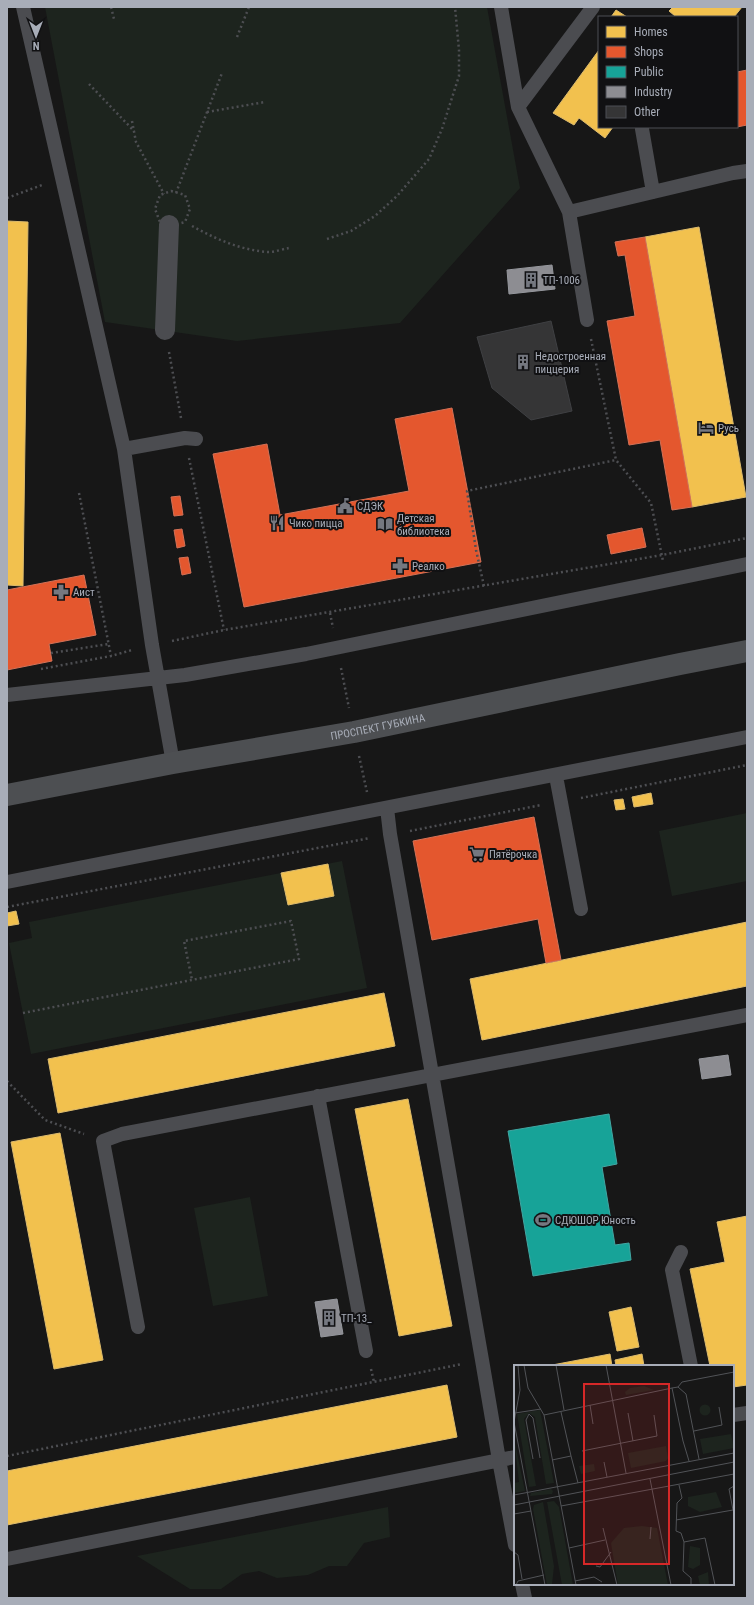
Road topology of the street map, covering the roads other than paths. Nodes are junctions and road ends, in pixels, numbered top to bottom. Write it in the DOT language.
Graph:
graph roads {
  1 [pos="23,7"];
  2 [pos="501,7"];
  3 [pos="593,7"];
  4 [pos="518,106"];
  5 [pos="642,129"];
  6 [pos="747,171"];
  7 [pos="653,192"];
  8 [pos="569,212"];
  9 [pos="177,223"];
  10 [pos="587,320"];
  11 [pos="165,330"];
  12 [pos="190,439"];
  13 [pos="124,449"];
  14 [pos="747,564"];
  15 [pos="747,651"];
  16 [pos="157,678"];
  17 [pos="7,695"];
  18 [pos="747,737"];
  19 [pos="173,762"];
  20 [pos="556,776"];
  21 [pos="7,795"];
  22 [pos="387,808"];
  23 [pos="7,882"];
  24 [pos="581,908"];
  25 [pos="747,1015"];
  26 [pos="432,1074"];
  27 [pos="318,1096"];
  28 [pos="681,1252"];
  29 [pos="138,1327"];
  30 [pos="366,1351"];
  31 [pos="691,1365"];
  32 [pos="747,1413"];
  33 [pos="734,1416"];
  34 [pos="514,1457"];
  35 [pos="499,1460"];
  36 [pos="514,1540"];
  37 [pos="7,1559"];
  38 [pos="522,1585"];
  39 [pos="525,1598"];
  1 -- 13 [label="lane"];
  2 -- 4 [label="lane"];
  3 -- 4 [label="lane"];
  4 -- 8 [label="lane"];
  5 -- 7 [label="lane"];
  6 -- 7 [label="lane"];
  7 -- 8 [label="lane"];
  8 -- 10 [label="lane"];
  9 -- 11 [label="street"];
  12 -- 13 [label="lane"];
  13 -- 16 [label="lane"];
  14 -- 16 [label="lane"];
  15 -- 19 [label="main road, ПРОСПЕКТ ГУБКИНА"];
  16 -- 17 [label="lane"];
  16 -- 19 [label="lane"];
  18 -- 20 [label="lane"];
  19 -- 21 [label="main road, ПРОСПЕКТ ГУБКИНА"];
  20 -- 22 [label="lane"];
  20 -- 24 [label="lane"];
  22 -- 23 [label="lane"];
  22 -- 26 [label="lane"];
  25 -- 26 [label="lane"];
  26 -- 27 [label="lane"];
  26 -- 35 [label="lane"];
  27 -- 29 [label="lane"];
  27 -- 30 [label="lane"];
  28 -- 31 [label="lane"];
  32 -- 33 [label="lane"];
  34 -- 35 [label="lane"];
  35 -- 36 [label="lane"];
  35 -- 37 [label="lane"];
  38 -- 39 [label="lane"];
}
